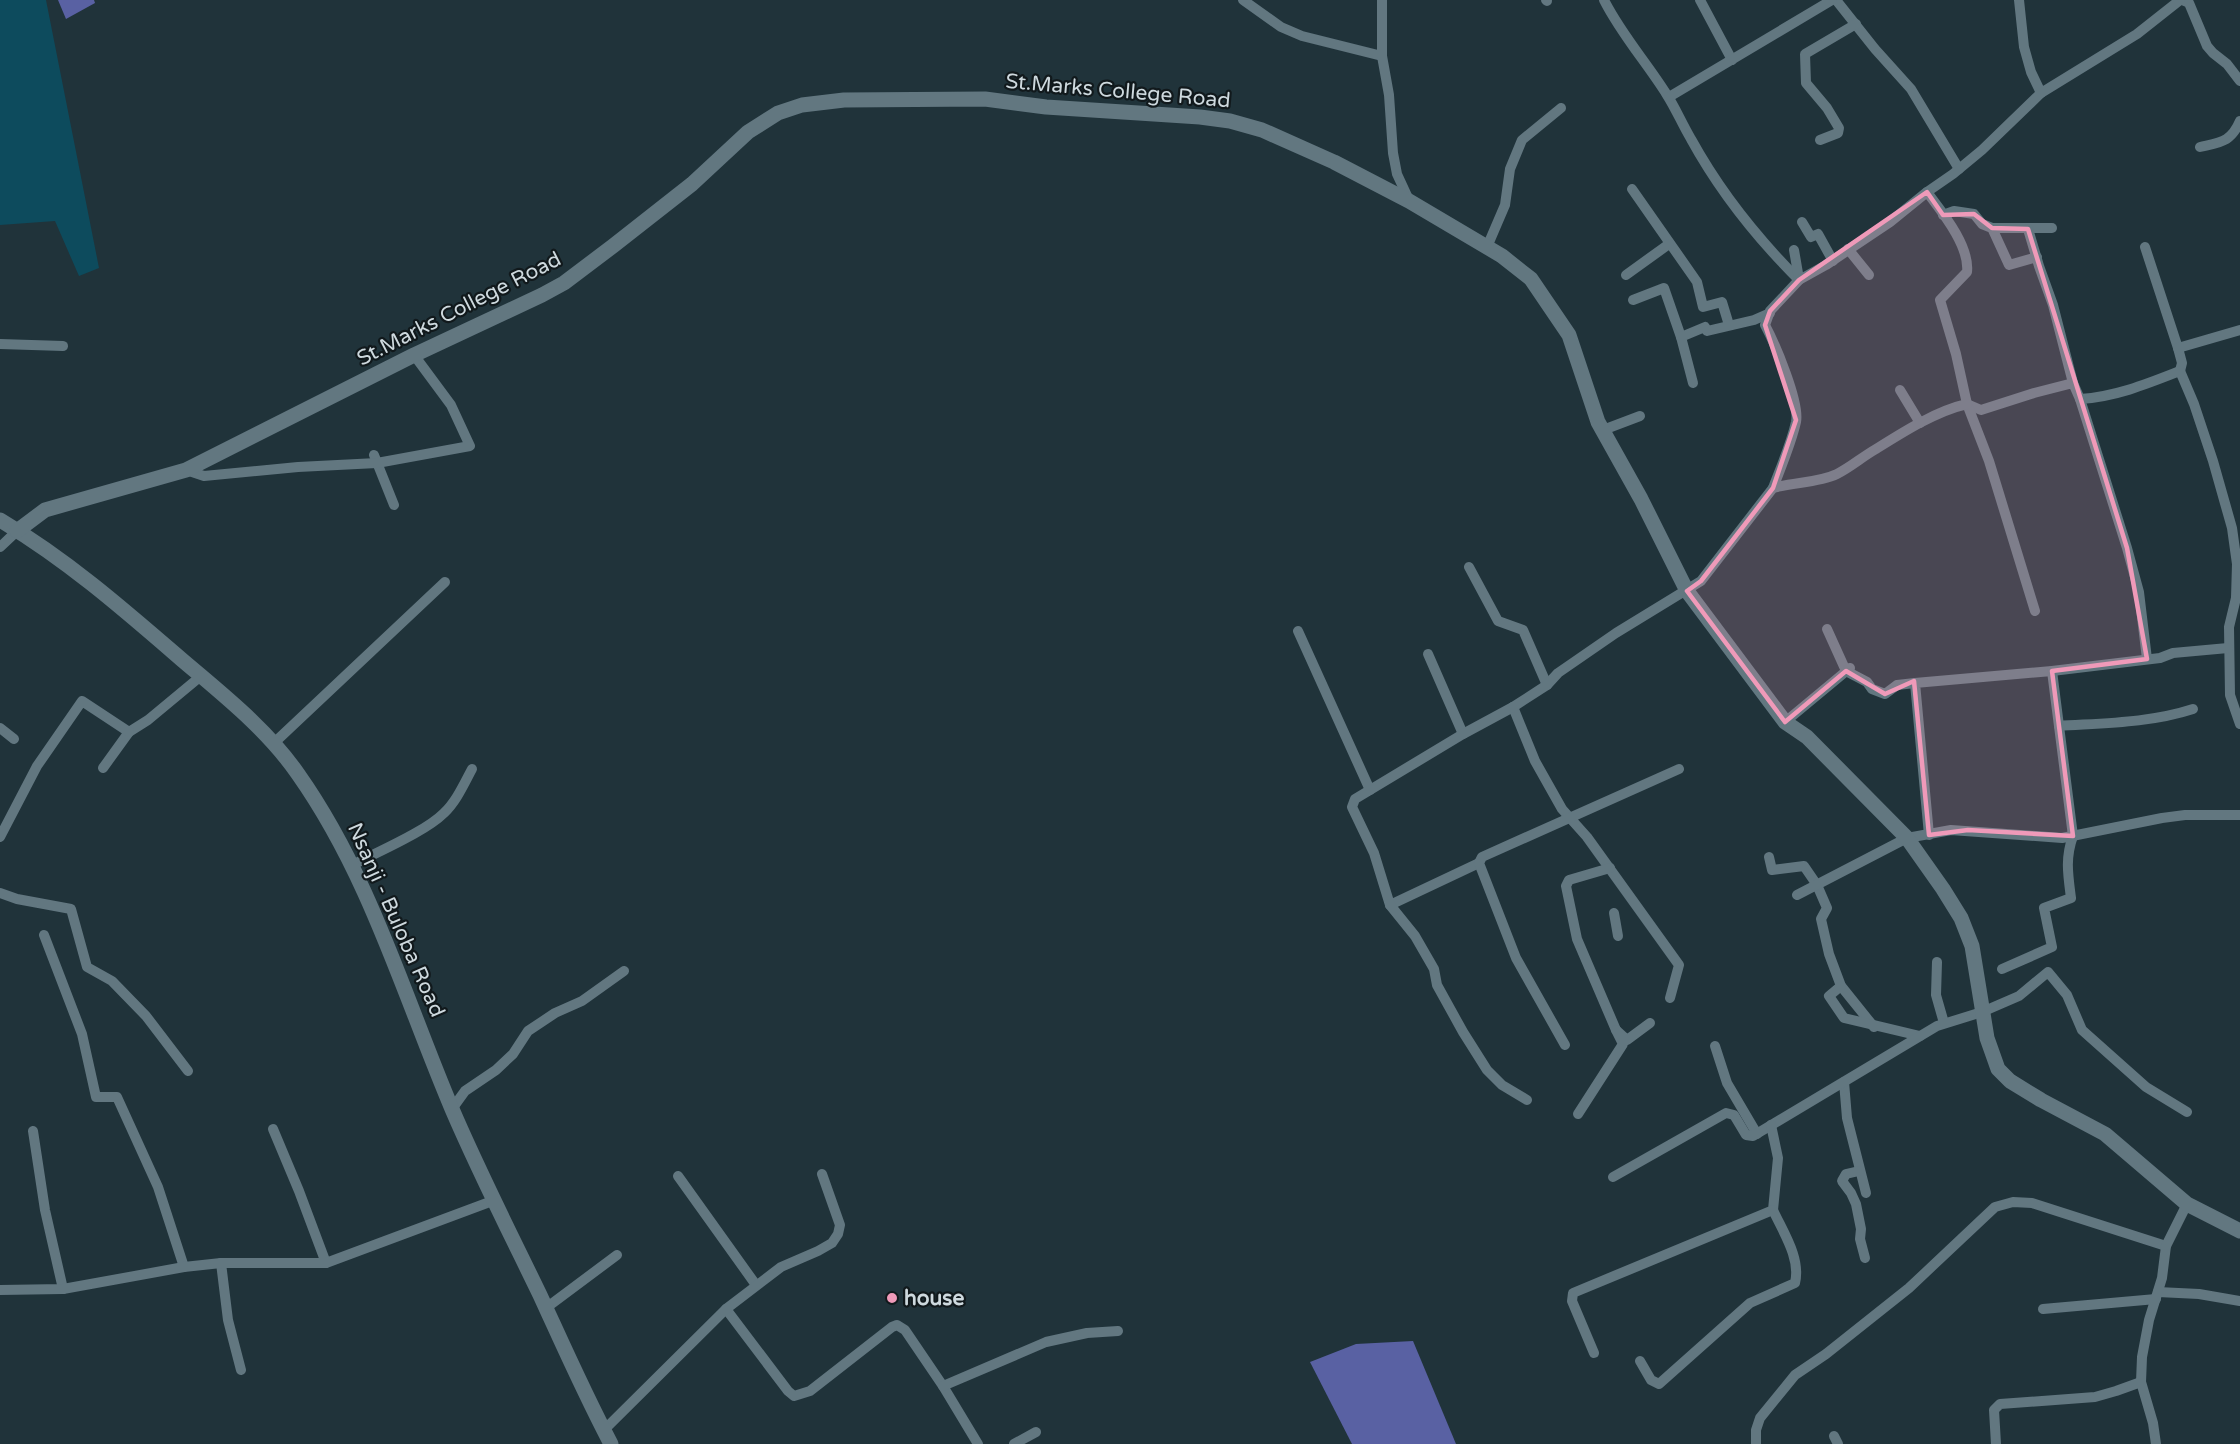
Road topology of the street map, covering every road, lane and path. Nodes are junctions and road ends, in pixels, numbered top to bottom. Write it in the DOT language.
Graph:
graph roads {
  1 [pos="1243,0"];
  2 [pos="1382,0"];
  3 [pos="1604,0"];
  4 [pos="1700,0"];
  5 [pos="1832,0"];
  6 [pos="1836,0"];
  7 [pos="2019,0"];
  8 [pos="2181,0"];
  9 [pos="1856,24"];
  10 [pos="1382,56"];
  11 [pos="1732,60"];
  12 [pos="2240,81"];
  13 [pos="2041,93"];
  14 [pos="1669,97"];
  15 [pos="1561,108"];
  16 [pos="2240,121"];
  17 [pos="1820,140"];
  18 [pos="2200,147"];
  19 [pos="1959,169"];
  20 [pos="1632,189"];
  21 [pos="1927,192"];
  22 [pos="1409,201"];
  23 [pos="1943,215"];
  24 [pos="1802,222"];
  25 [pos="1992,228"];
  26 [pos="2052,228"];
  27 [pos="2028,229"];
  28 [pos="1669,244"];
  29 [pos="1488,247"];
  30 [pos="2145,247"];
  31 [pos="1848,249"];
  32 [pos="1794,250"];
  33 [pos="2037,257"];
  34 [pos="1833,261"];
  35 [pos="1626,275"];
  36 [pos="1869,275"];
  37 [pos="1799,279"];
  38 [pos="1633,300"];
  39 [pos="1770,314"];
  40 [pos="1729,325"];
  41 [pos="2240,330"];
  42 [pos="1681,337"];
  43 [pos="0,344"];
  44 [pos="63,346"];
  45 [pos="2178,348"];
  46 [pos="414,355"];
  47 [pos="2180,371"];
  48 [pos="1693,383"];
  49 [pos="2073,383"];
  50 [pos="1900,390"];
  51 [pos="2080,399"];
  52 [pos="1967,404"];
  53 [pos="1641,416"];
  54 [pos="1920,423"];
  55 [pos="1603,430"];
  56 [pos="376,459"];
  57 [pos="186,470"];
  58 [pos="1773,488"];
  59 [pos="394,505"];
  60 [pos="0,520"];
  61 [pos="17,531"];
  62 [pos="0,547"];
  63 [pos="1469,567"];
  64 [pos="445,582"];
  65 [pos="1687,591"];
  66 [pos="2238,598"];
  67 [pos="2035,610"];
  68 [pos="1827,629"];
  69 [pos="1298,632"];
  70 [pos="2228,648"];
  71 [pos="1428,654"];
  72 [pos="2147,659"];
  73 [pos="1849,669"];
  74 [pos="2052,671"];
  75 [pos="201,676"];
  76 [pos="1915,683"];
  77 [pos="1547,685"];
  78 [pos="1513,707"];
  79 [pos="2193,709"];
  80 [pos="1785,722"];
  81 [pos="2240,724"];
  82 [pos="2059,726"];
  83 [pos="0,728"];
  84 [pos="129,732"];
  85 [pos="1462,734"];
  86 [pos="14,739"];
  87 [pos="274,743"];
  88 [pos="103,768"];
  89 [pos="1679,769"];
  90 [pos="472,770"];
  91 [pos="1370,790"];
  92 [pos="2240,815"];
  93 [pos="1572,817"];
  94 [pos="1929,835"];
  95 [pos="2073,836"];
  96 [pos="0,837"];
  97 [pos="1907,838"];
  98 [pos="1769,857"];
  99 [pos="1479,863"];
  100 [pos="353,865"];
  101 [pos="1610,868"];
  102 [pos="1817,885"];
  103 [pos="0,893"];
  104 [pos="1797,895"];
  105 [pos="1390,906"];
  106 [pos="1614,913"];
  107 [pos="44,935"];
  108 [pos="1618,936"];
  109 [pos="1937,962"];
  110 [pos="2002,969"];
  111 [pos="624,971"];
  112 [pos="1841,986"];
  113 [pos="1670,998"];
  114 [pos="1982,1012"];
  115 [pos="1650,1023"];
  116 [pos="1944,1023"];
  117 [pos="1874,1026"];
  118 [pos="1616,1030"];
  119 [pos="1920,1036"];
  120 [pos="1565,1045"];
  121 [pos="1715,1046"];
  122 [pos="188,1071"];
  123 [pos="1844,1082"];
  124 [pos="1527,1100"];
  125 [pos="452,1109"];
  126 [pos="2187,1112"];
  127 [pos="1578,1114"];
  128 [pos="1771,1125"];
  129 [pos="273,1129"];
  130 [pos="33,1131"];
  131 [pos="1757,1134"];
  132 [pos="1859,1171"];
  133 [pos="822,1174"];
  134 [pos="678,1176"];
  135 [pos="1613,1177"];
  136 [pos="1866,1193"];
  137 [pos="495,1200"];
  138 [pos="2187,1204"];
  139 [pos="1773,1210"];
  140 [pos="2240,1231"];
  141 [pos="2166,1246"];
  142 [pos="617,1255"];
  143 [pos="1865,1258"];
  144 [pos="221,1263"];
  145 [pos="326,1263"];
  146 [pos="184,1267"];
  147 [pos="756,1285"];
  148 [pos="63,1289"];
  149 [pos="0,1290"];
  150 [pos="2157,1295"];
  151 [pos="2240,1301"];
  152 [pos="546,1308"];
  153 [pos="726,1308"];
  154 [pos="2043,1309"];
  155 [pos="1118,1331"];
  156 [pos="1594,1353"];
  157 [pos="1640,1361"];
  158 [pos="241,1370"];
  159 [pos="2141,1382"];
  160 [pos="943,1386"];
  161 [pos="1036,1432"];
  162 [pos="607,1437"];
  163 [pos="978,1444"];
  164 [pos="1014,1444"];
  165 [pos="1756,1444"];
  166 [pos="1996,1444"];
  167 [pos="2156,1444"];
  1 -- 10 [label="street"];
  2 -- 10 [label="street"];
  3 -- 14 [label="street"];
  4 -- 11 [label="street"];
  5 -- 11 [label="street"];
  6 -- 9 [label="street"];
  7 -- 13 [label="street"];
  8 -- 12 [label="street"];
  8 -- 13 [label="street"];
  9 -- 17 [label="street"];
  9 -- 19 [label="street"];
  10 -- 22 [label="street"];
  11 -- 14 [label="street"];
  13 -- 19 [label="street"];
  14 -- 37 [label="street"];
  15 -- 29 [label="street"];
  16 -- 18 [label="street"];
  19 -- 21 [label="street"];
  20 -- 28 [label="street"];
  21 -- 23 [label="street"];
  21 -- 31 [label="street"];
  22 -- 29 [label="main road, St.Marks College Road"];
  22 -- 46 [label="main road, St.Marks College Road"];
  23 -- 25 [label="street"];
  23 -- 52 [label="street"];
  24 -- 34 [label="street"];
  25 -- 27 [label="street"];
  25 -- 33 [label="street"];
  26 -- 27 [label="street"];
  27 -- 33 [label="street"];
  28 -- 35 [label="street"];
  28 -- 40 [label="street"];
  29 -- 55 [label="main road, St.Marks College Road"];
  30 -- 45 [label="street"];
  31 -- 34 [label="street"];
  31 -- 36 [label="street"];
  32 -- 37 [label="street"];
  33 -- 49 [label="street"];
  34 -- 37 [label="street"];
  37 -- 39 [label="street"];
  38 -- 42 [label="street"];
  39 -- 40 [label="street"];
  39 -- 58 [label="street"];
  40 -- 42 [label="street"];
  41 -- 45 [label="street"];
  42 -- 48 [label="street"];
  43 -- 44 [label="street"];
  45 -- 47 [label="street"];
  46 -- 56 [label="street"];
  46 -- 57 [label="main road, St.Marks College Road"];
  47 -- 51 [label="street"];
  47 -- 66 [label="street"];
  49 -- 51 [label="street"];
  49 -- 52 [label="street"];
  50 -- 54 [label="street"];
  51 -- 72 [label="street"];
  52 -- 54 [label="street"];
  52 -- 67 [label="street"];
  53 -- 55 [label="street"];
  54 -- 58 [label="street"];
  55 -- 65 [label="main road, St.Marks College Road"];
  56 -- 57 [label="street"];
  56 -- 59 [label="street"];
  57 -- 61 [label="main road, St.Marks College Road"];
  58 -- 65 [label="street"];
  60 -- 61 [label="main road, Nsanji - Buloba Road"];
  61 -- 62 [label="street"];
  61 -- 75 [label="main road, Nsanji - Buloba Road"];
  63 -- 77 [label="street"];
  64 -- 87 [label="street"];
  65 -- 77 [label="street"];
  65 -- 80 [label="main road, St.Marks College Road"];
  66 -- 70 [label="street"];
  68 -- 73 [label="street"];
  69 -- 91 [label="street"];
  70 -- 72 [label="street"];
  70 -- 81 [label="street"];
  71 -- 85 [label="street"];
  72 -- 74 [label="street"];
  73 -- 76 [label="street"];
  73 -- 80 [label="street"];
  74 -- 76 [label="street"];
  74 -- 82 [label="street"];
  75 -- 84 [label="street"];
  75 -- 87 [label="main road, Nsanji - Buloba Road"];
  76 -- 94 [label="street"];
  77 -- 78 [label="street"];
  78 -- 85 [label="street"];
  78 -- 93 [label="street"];
  79 -- 82 [label="street"];
  80 -- 97 [label="main road, St.Marks College Road"];
  82 -- 95 [label="street"];
  83 -- 86 [label="street"];
  84 -- 88 [label="street"];
  84 -- 96 [label="street"];
  85 -- 91 [label="street"];
  87 -- 100 [label="main road, Nsanji - Buloba Road"];
  89 -- 93 [label="street"];
  90 -- 100 [label="street"];
  91 -- 105 [label="street"];
  92 -- 95 [label="street"];
  93 -- 99 [label="street"];
  93 -- 101 [label="street"];
  94 -- 95 [label="street"];
  94 -- 97 [label="street"];
  95 -- 110 [label="street"];
  97 -- 102 [label="street"];
  97 -- 114 [label="main road, St.Marks College Road"];
  98 -- 102 [label="street"];
  99 -- 105 [label="street"];
  99 -- 120 [label="street"];
  100 -- 125 [label="main road, Nsanji - Buloba Road"];
  101 -- 113 [label="street"];
  101 -- 118 [label="street"];
  102 -- 104 [label="street"];
  102 -- 112 [label="street"];
  103 -- 122 [label="street"];
  105 -- 124 [label="street"];
  106 -- 108 [label="street"];
  107 -- 146 [label="street"];
  109 -- 116 [label="street"];
  111 -- 125 [label="street"];
  112 -- 117 [label="street"];
  112 -- 117 [label="street"];
  114 -- 116 [label="street"];
  114 -- 126 [label="street"];
  114 -- 138 [label="main road, St.Marks College Road"];
  115 -- 118 [label="street"];
  116 -- 119 [label="street"];
  117 -- 119 [label="street"];
  118 -- 127 [label="street"];
  119 -- 123 [label="street"];
  121 -- 131 [label="street"];
  123 -- 128 [label="street"];
  123 -- 132 [label="street"];
  125 -- 137 [label="main road, Nsanji - Buloba Road"];
  128 -- 131 [label="street"];
  128 -- 139 [label="street"];
  129 -- 145 [label="street"];
  130 -- 148 [label="street"];
  131 -- 135 [label="street"];
  132 -- 136 [label="street"];
  132 -- 143 [label="street"];
  133 -- 147 [label="street"];
  134 -- 147 [label="street"];
  137 -- 145 [label="street"];
  137 -- 152 [label="main road, Nsanji - Buloba Road"];
  138 -- 140 [label="main road, St.Marks College Road"];
  138 -- 141 [label="street"];
  139 -- 156 [label="street"];
  139 -- 157 [label="street"];
  141 -- 150 [label="street"];
  141 -- 165 [label="street"];
  142 -- 152 [label="street"];
  144 -- 145 [label="street"];
  144 -- 146 [label="street"];
  144 -- 158 [label="street"];
  146 -- 148 [label="street"];
  147 -- 153 [label="street"];
  148 -- 149 [label="street"];
  150 -- 151 [label="street"];
  150 -- 154 [label="street"];
  150 -- 159 [label="street"];
  152 -- 162 [label="main road, Nsanji - Buloba Road"];
  153 -- 160 [label="street"];
  153 -- 162 [label="street"];
  155 -- 160 [label="street"];
  159 -- 166 [label="street"];
  159 -- 167 [label="street"];
  160 -- 163 [label="street"];
  161 -- 164 [label="street"];
}
